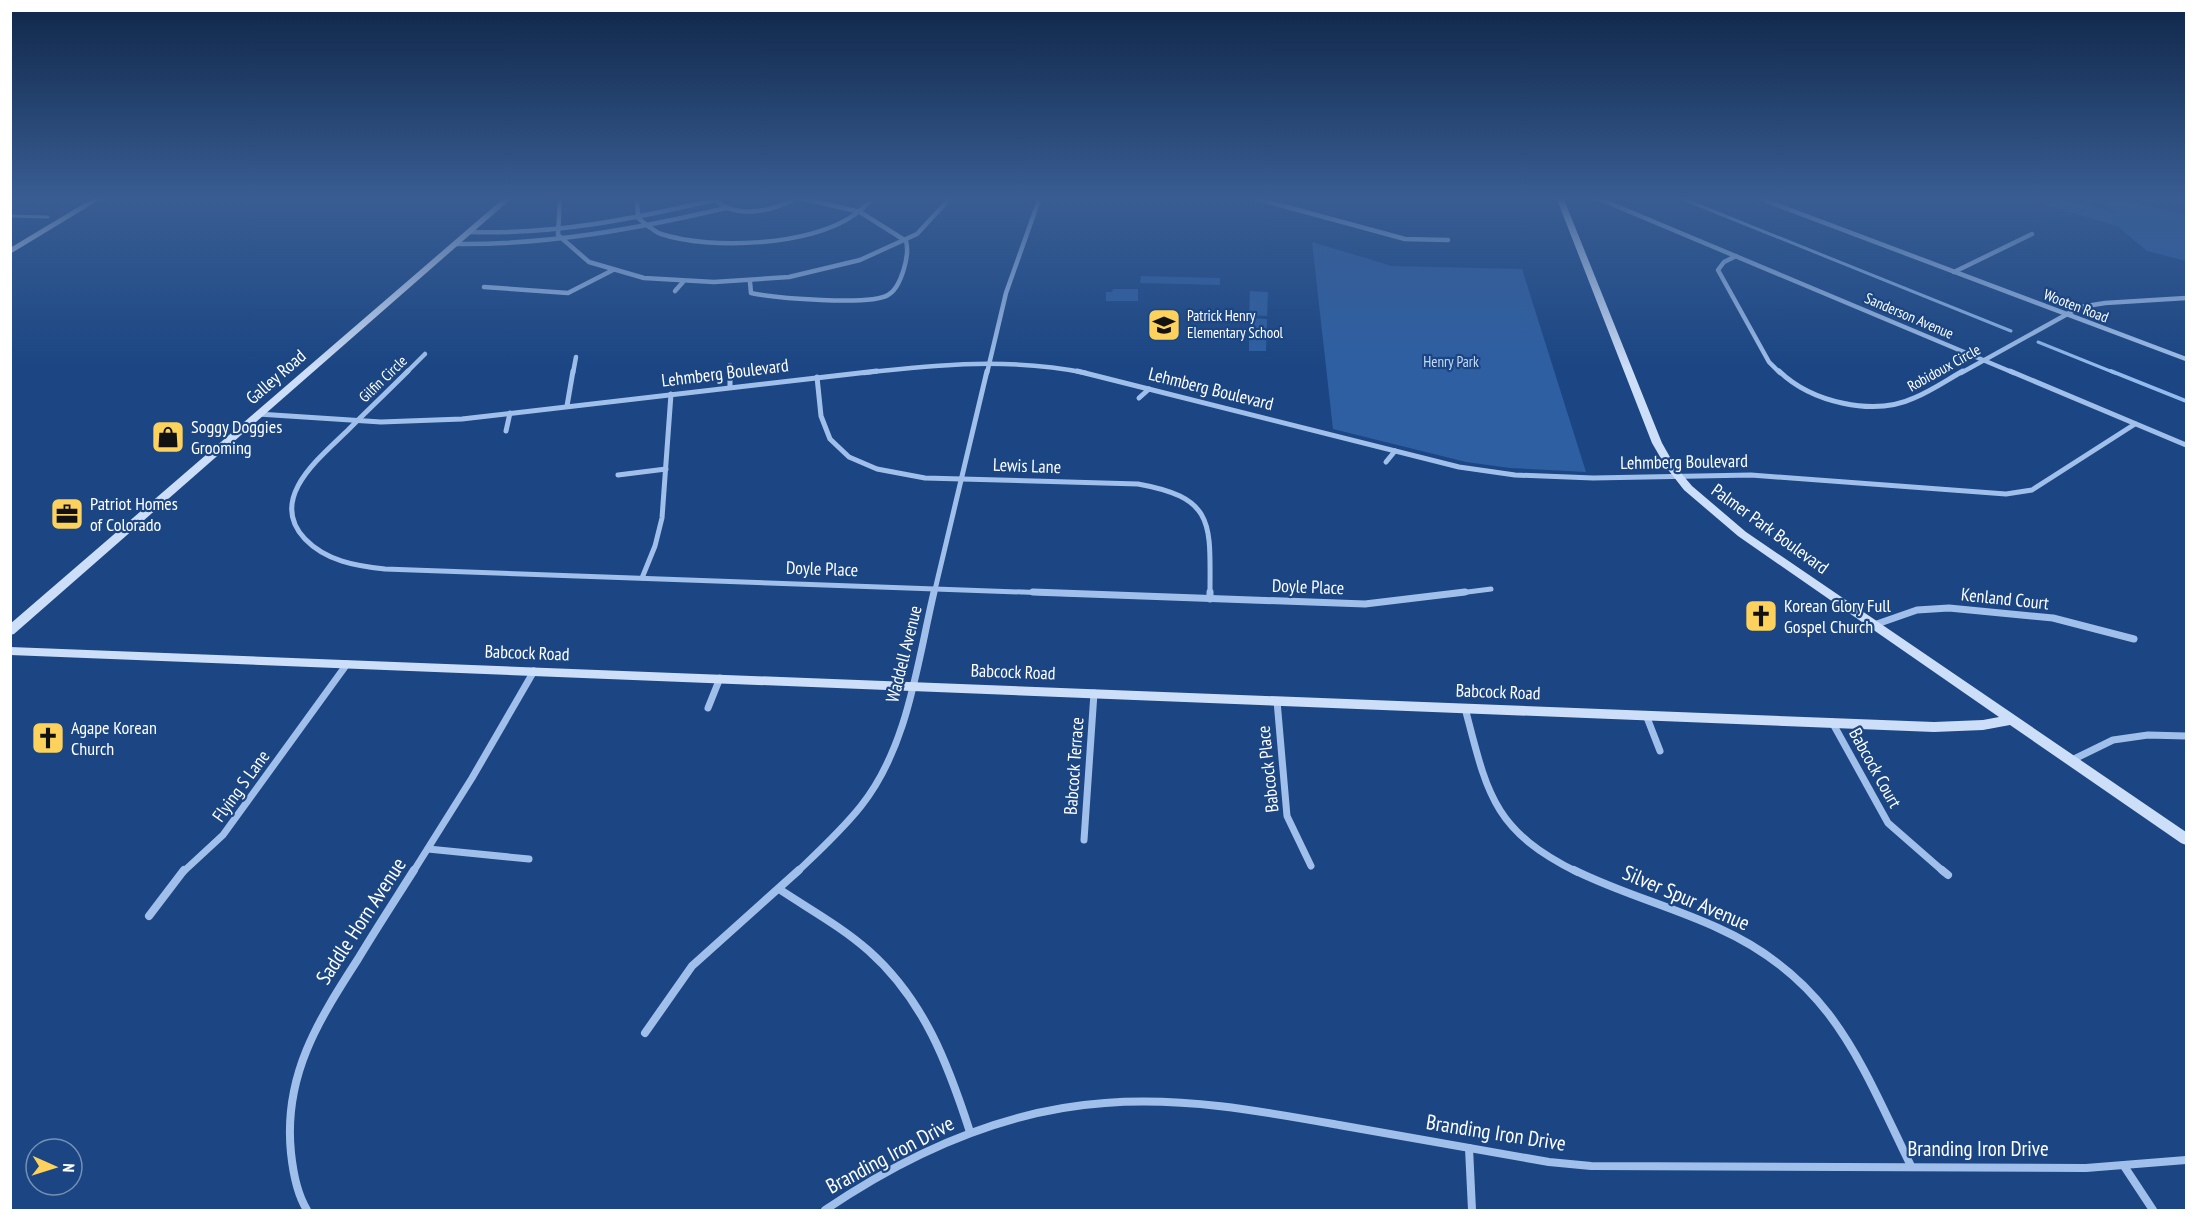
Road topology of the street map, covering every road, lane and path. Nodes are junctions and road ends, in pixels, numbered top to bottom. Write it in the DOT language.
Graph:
graph roads {
  1 [pos="443,254"];
  2 [pos="578,254"];
  3 [pos="875,254"];
  4 [pos="909,254"];
  5 [pos="1018,254"];
  6 [pos="1581,254"];
  7 [pos="1731,254"];
  8 [pos="1906,254"];
  9 [pos="1991,254"];
  10 [pos="1736,256"];
  11 [pos="613,270"];
  12 [pos="1954,272"];
  13 [pos="683,282"];
  14 [pos="750,282"];
  15 [pos="484,287"];
  16 [pos="675,291"];
  17 [pos="2187,298"];
  18 [pos="2064,315"];
  19 [pos="425,354"];
  20 [pos="576,357"];
  21 [pos="2187,359"];
  22 [pos="1983,360"];
  23 [pos="989,363"];
  24 [pos="730,365"];
  25 [pos="817,377"];
  26 [pos="730,387"];
  27 [pos="1149,388"];
  28 [pos="671,394"];
  29 [pos="1139,398"];
  30 [pos="567,406"];
  31 [pos="510,413"];
  32 [pos="258,414"];
  33 [pos="357,421"];
  34 [pos="2135,424"];
  35 [pos="506,430"];
  36 [pos="2187,446"];
  37 [pos="1395,451"];
  38 [pos="1386,462"];
  39 [pos="666,469"];
  40 [pos="618,475"];
  41 [pos="1678,476"];
  42 [pos="962,479"];
  43 [pos="642,578"];
  44 [pos="936,589"];
  45 [pos="1491,589"];
  46 [pos="1210,599"];
  47 [pos="1874,625"];
  48 [pos="10,631"];
  49 [pos="2134,639"];
  50 [pos="10,651"];
  51 [pos="347,664"];
  52 [pos="534,671"];
  53 [pos="720,678"];
  54 [pos="911,686"];
  55 [pos="1094,693"];
  56 [pos="1276,701"];
  57 [pos="708,708"];
  58 [pos="1466,708"];
  59 [pos="1646,715"];
  60 [pos="2013,719"];
  61 [pos="1832,721"];
  62 [pos="2187,736"];
  63 [pos="1660,751"];
  64 [pos="2072,760"];
  65 [pos="2187,839"];
  66 [pos="1084,840"];
  67 [pos="428,849"];
  68 [pos="529,859"];
  69 [pos="1311,866"];
  70 [pos="1948,875"];
  71 [pos="779,889"];
  72 [pos="149,916"];
  73 [pos="645,1034"];
  74 [pos="970,1132"];
  75 [pos="1469,1148"];
  76 [pos="2187,1160"];
  77 [pos="1911,1166"];
  78 [pos="2124,1166"];
  79 [pos="307,1210"];
  80 [pos="825,1210"];
  81 [pos="1472,1210"];
  82 [pos="2153,1210"];
  1 -- 32 [label="main road, Galley Road"];
  2 -- 11 [label="street"];
  3 -- 14 [label="street"];
  4 -- 14 [label="street"];
  5 -- 23 [label="street, Waddell Avenue"];
  6 -- 41 [label="main road, Palmer Park Boulevard"];
  7 -- 10 [label="street, Sanderson Avenue"];
  8 -- 12 [label="street, Wooten Road"];
  9 -- 12 [label="street"];
  10 -- 22 [label="street, Sanderson Avenue"];
  10 -- 22 [label="street, Robidoux Circle"];
  11 -- 13 [label="street"];
  11 -- 15 [label="street"];
  12 -- 18 [label="street, Wooten Road"];
  13 -- 14 [label="street"];
  13 -- 16 [label="street"];
  17 -- 18 [label="street, Robidoux Circle"];
  18 -- 21 [label="street, Wooten Road"];
  18 -- 22 [label="street, Robidoux Circle"];
  19 -- 33 [label="street, Gilfin Circle"];
  20 -- 30 [label="street"];
  22 -- 34 [label="street, Sanderson Avenue"];
  23 -- 25 [label="street, Lehmberg Boulevard"];
  23 -- 27 [label="street, Lehmberg Boulevard"];
  23 -- 42 [label="street, Waddell Avenue"];
  24 -- 26 [label="street"];
  25 -- 26 [label="street, Lehmberg Boulevard"];
  25 -- 42 [label="street, Lewis Lane"];
  26 -- 28 [label="street, Lehmberg Boulevard"];
  27 -- 29 [label="street"];
  27 -- 37 [label="street, Lehmberg Boulevard"];
  28 -- 30 [label="street, Lehmberg Boulevard"];
  28 -- 39 [label="street"];
  30 -- 31 [label="street, Lehmberg Boulevard"];
  31 -- 33 [label="street, Lehmberg Boulevard"];
  31 -- 35 [label="street"];
  32 -- 33 [label="street, Lehmberg Boulevard"];
  32 -- 48 [label="main road, Galley Road"];
  33 -- 43 [label="street, Doyle Place"];
  34 -- 36 [label="street, Sanderson Avenue"];
  34 -- 41 [label="street, Lehmberg Boulevard"];
  37 -- 38 [label="street"];
  37 -- 41 [label="street, Lehmberg Boulevard"];
  39 -- 40 [label="street"];
  39 -- 43 [label="street"];
  41 -- 47 [label="main road, Palmer Park Boulevard"];
  42 -- 44 [label="street, Waddell Avenue"];
  42 -- 46 [label="street, Lewis Lane"];
  43 -- 44 [label="street, Doyle Place"];
  44 -- 46 [label="street, Doyle Place"];
  44 -- 54 [label="street, Waddell Avenue"];
  45 -- 46 [label="street, Doyle Place"];
  47 -- 49 [label="street, Kenland Court"];
  47 -- 60 [label="main road, Palmer Park Boulevard"];
  50 -- 51 [label="main road, Babcock Road"];
  51 -- 52 [label="main road, Babcock Road"];
  51 -- 72 [label="street, Flying S Lane"];
  52 -- 53 [label="main road, Babcock Road"];
  52 -- 67 [label="street, Saddle Horn Avenue"];
  53 -- 54 [label="main road, Babcock Road"];
  53 -- 57 [label="street"];
  54 -- 55 [label="main road, Babcock Road"];
  54 -- 71 [label="street, Waddell Avenue"];
  55 -- 56 [label="main road, Babcock Road"];
  55 -- 66 [label="street, Babcock Terrace"];
  56 -- 58 [label="main road, Babcock Road"];
  56 -- 69 [label="street, Babcock Place"];
  58 -- 59 [label="main road, Babcock Road"];
  58 -- 77 [label="street, Silver Spur Avenue"];
  59 -- 61 [label="main road, Babcock Road"];
  59 -- 63 [label="street"];
  60 -- 61 [label="main road, Babcock Road"];
  60 -- 64 [label="main road, Palmer Park Boulevard"];
  61 -- 70 [label="street, Babcock Court"];
  62 -- 64 [label="street"];
  64 -- 65 [label="main road, Palmer Park Boulevard"];
  67 -- 68 [label="street"];
  67 -- 79 [label="street, Saddle Horn Avenue"];
  71 -- 73 [label="street, Waddell Avenue"];
  71 -- 74 [label="street"];
  74 -- 75 [label="street, Branding Iron Drive"];
  74 -- 80 [label="street, Branding Iron Drive"];
  75 -- 77 [label="street, Branding Iron Drive"];
  75 -- 81 [label="street"];
  76 -- 78 [label="street, Branding Iron Drive"];
  77 -- 78 [label="street, Branding Iron Drive"];
  78 -- 82 [label="street"];
}
